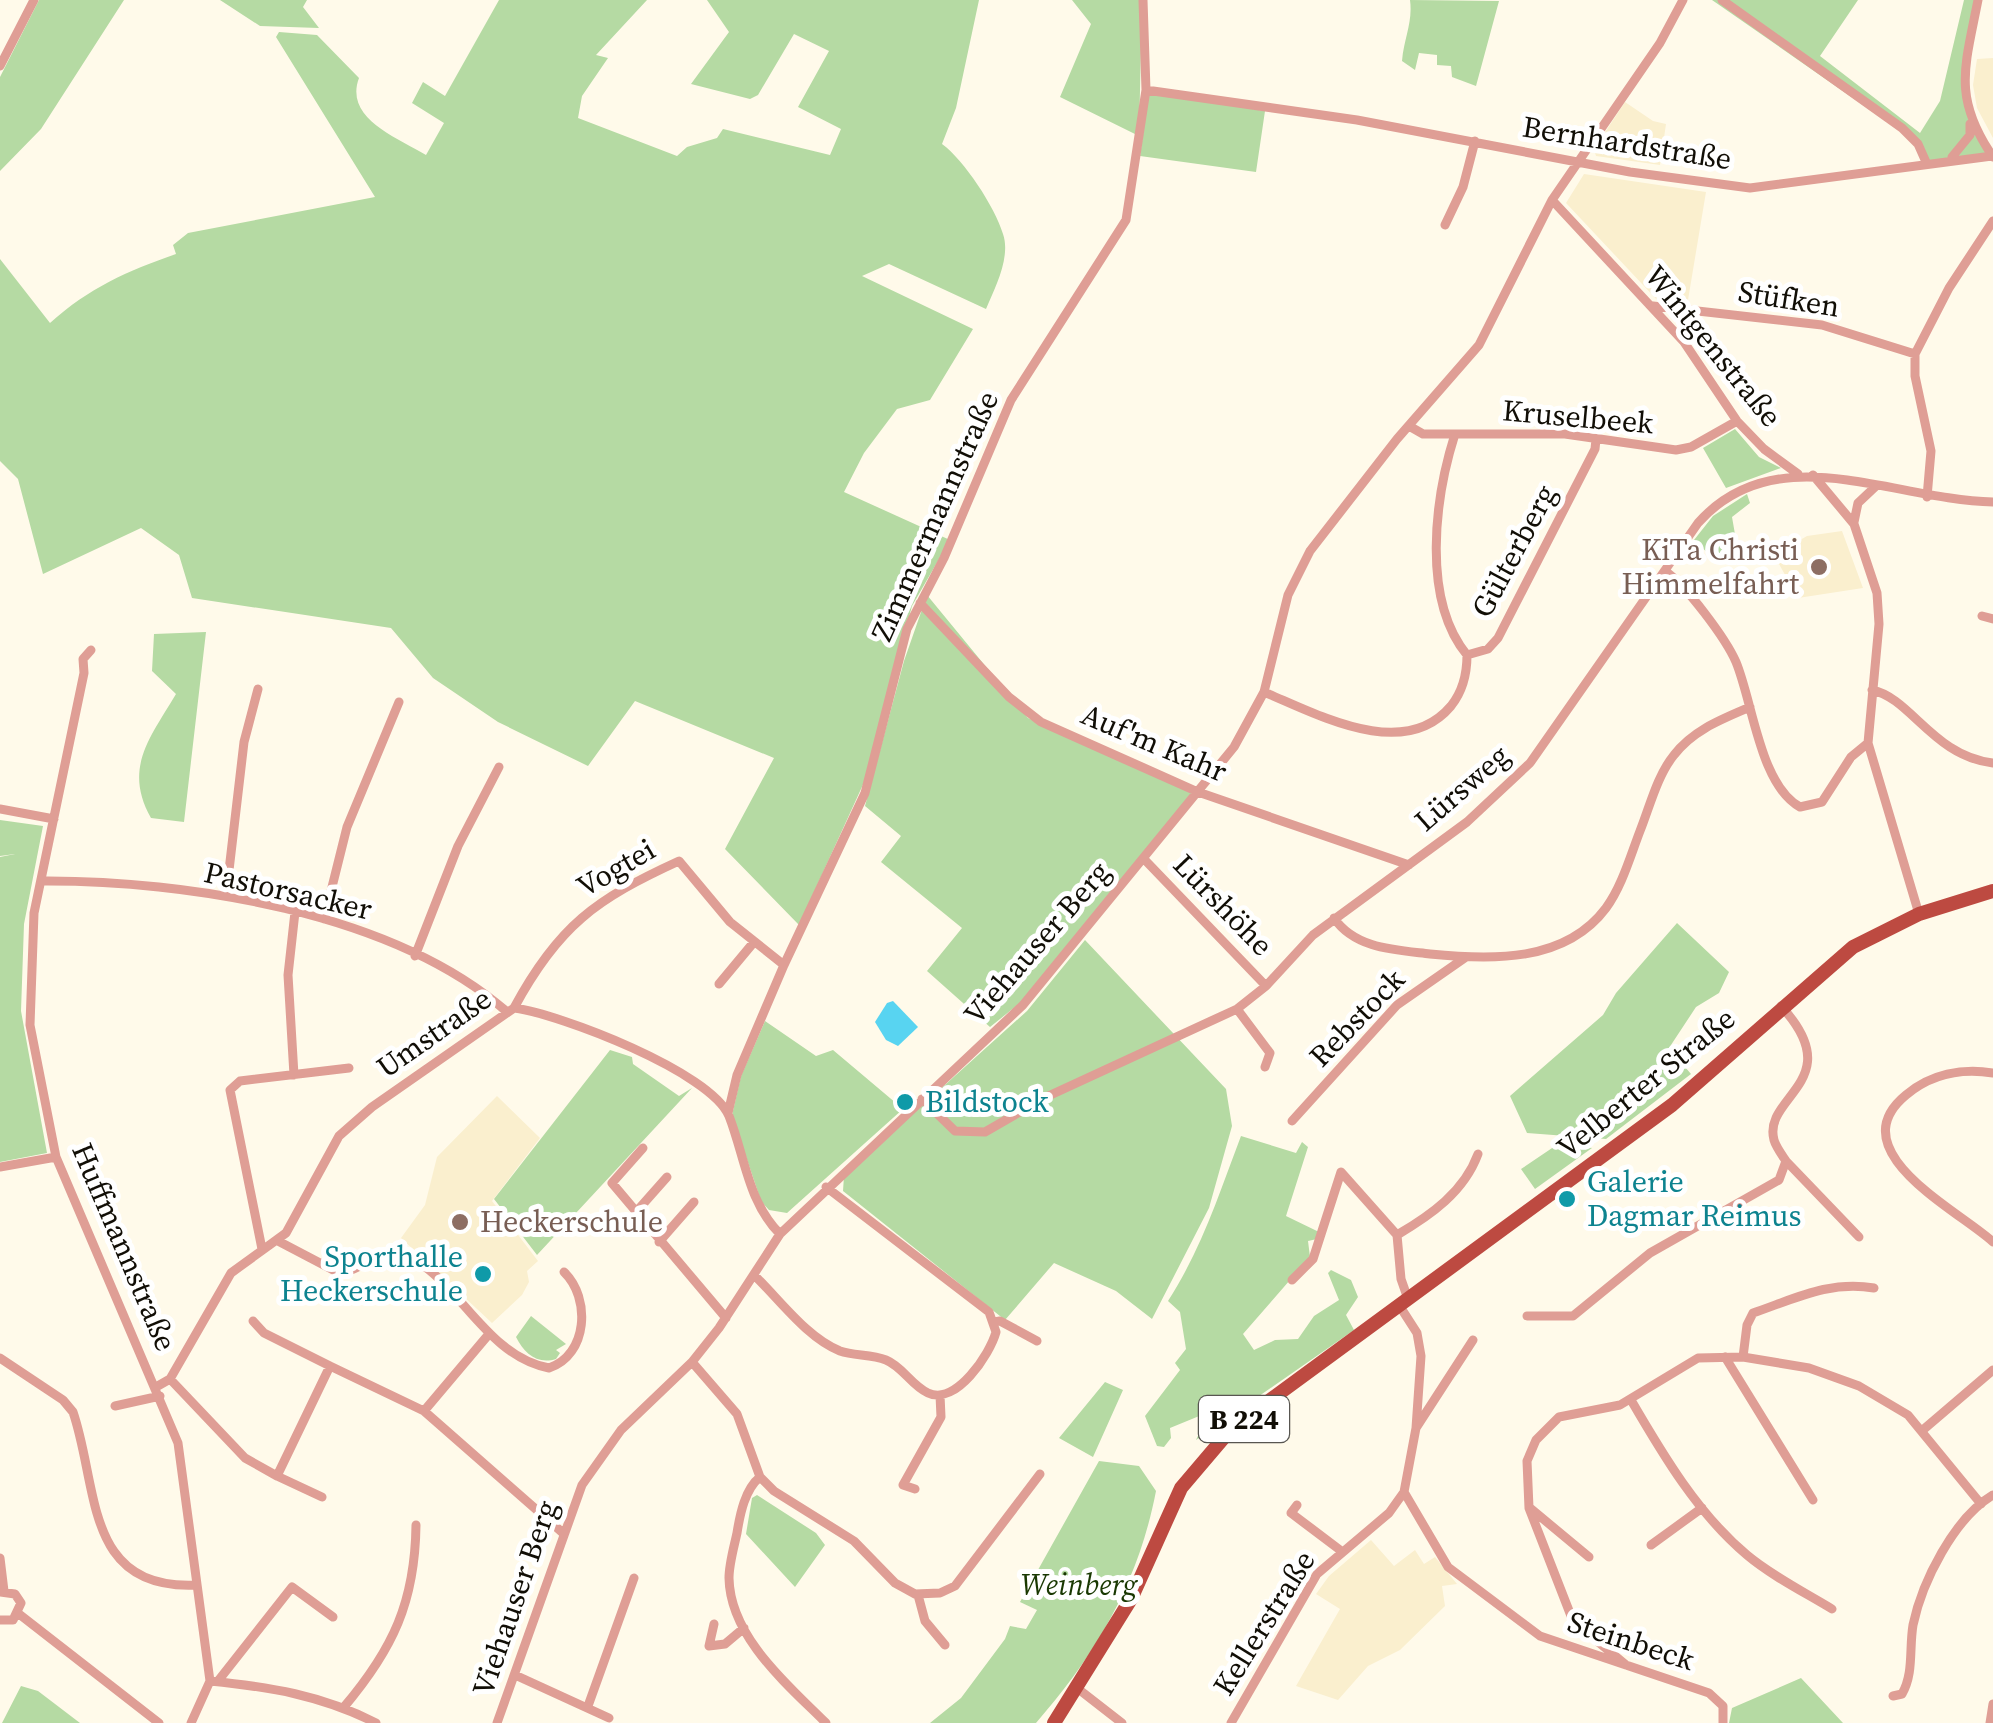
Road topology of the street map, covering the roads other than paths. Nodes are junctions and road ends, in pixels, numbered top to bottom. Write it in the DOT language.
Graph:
graph roads {
  1 [pos="34,0"];
  2 [pos="1143,0"];
  3 [pos="1683,0"];
  4 [pos="1722,0"];
  5 [pos="1978,0"];
  6 [pos="0,66"];
  7 [pos="1146,90"];
  8 [pos="1970,122"];
  9 [pos="1475,141"];
  10 [pos="1993,156"];
  11 [pos="1950,159"];
  12 [pos="1576,162"];
  13 [pos="1926,162"];
  14 [pos="1552,200"];
  15 [pos="1993,221"];
  16 [pos="1446,225"];
  17 [pos="1653,306"];
  18 [pos="1915,354"];
  19 [pos="1737,421"];
  20 [pos="1410,426"];
  21 [pos="1455,434"];
  22 [pos="1596,439"];
  23 [pos="1798,474"];
  24 [pos="1813,475"];
  25 [pos="1875,488"];
  26 [pos="1927,497"];
  27 [pos="1993,502"];
  28 [pos="1854,524"];
  29 [pos="1665,571"];
  30 [pos="920,603"];
  31 [pos="91,650"];
  32 [pos="1468,655"];
  33 [pos="258,689"];
  34 [pos="1872,690"];
  35 [pos="1264,692"];
  36 [pos="399,702"];
  37 [pos="1750,707"];
  38 [pos="1868,742"];
  39 [pos="1993,763"];
  40 [pos="500,767"];
  41 [pos="1198,792"];
  42 [pos="0,810"];
  43 [pos="54,819"];
  44 [pos="1144,859"];
  45 [pos="1409,865"];
  46 [pos="40,881"];
  47 [pos="1993,891"];
  48 [pos="226,896"];
  49 [pos="295,912"];
  50 [pos="1919,914"];
  51 [pos="1334,918"];
  52 [pos="324,919"];
  53 [pos="754,942"];
  54 [pos="415,956"];
  55 [pos="1466,957"];
  56 [pos="784,965"];
  57 [pos="719,984"];
  58 [pos="1266,986"];
  59 [pos="1781,1006"];
  60 [pos="510,1009"];
  61 [pos="1237,1009"];
  62 [pos="1265,1067"];
  63 [pos="349,1068"];
  64 [pos="1993,1073"];
  65 [pos="294,1075"];
  66 [pos="922,1099"];
  67 [pos="728,1113"];
  68 [pos="1292,1121"];
  69 [pos="643,1148"];
  70 [pos="1478,1154"];
  71 [pos="56,1157"];
  72 [pos="1786,1161"];
  73 [pos="0,1168"];
  74 [pos="667,1177"];
  75 [pos="826,1187"];
  76 [pos="694,1202"];
  77 [pos="636,1212"];
  78 [pos="780,1234"];
  79 [pos="1396,1235"];
  80 [pos="1859,1237"];
  81 [pos="278,1242"];
  82 [pos="659,1242"];
  83 [pos="1993,1242"];
  84 [pos="262,1249"];
  85 [pos="564,1272"];
  86 [pos="754,1275"];
  87 [pos="1292,1280"];
  88 [pos="1874,1288"];
  89 [pos="1404,1302"];
  90 [pos="1526,1316"];
  91 [pos="726,1318"];
  92 [pos="253,1321"];
  93 [pos="994,1322"];
  94 [pos="489,1334"];
  95 [pos="1473,1340"];
  96 [pos="1037,1341"];
  97 [pos="1725,1357"];
  98 [pos="0,1358"];
  99 [pos="1743,1358"];
  100 [pos="692,1362"];
  101 [pos="330,1366"];
  102 [pos="1993,1370"];
  103 [pos="170,1379"];
  104 [pos="158,1392"];
  105 [pos="940,1396"];
  106 [pos="1631,1400"];
  107 [pos="115,1406"];
  108 [pos="424,1411"];
  109 [pos="1416,1428"];
  110 [pos="1924,1429"];
  111 [pos="1040,1474"];
  112 [pos="277,1476"];
  113 [pos="760,1477"];
  114 [pos="915,1488"];
  115 [pos="1404,1492"];
  116 [pos="1993,1495"];
  117 [pos="322,1497"];
  118 [pos="1813,1500"];
  119 [pos="1980,1504"];
  120 [pos="1296,1506"];
  121 [pos="1529,1508"];
  122 [pos="1702,1508"];
  123 [pos="416,1525"];
  124 [pos="563,1534"];
  125 [pos="1650,1545"];
  126 [pos="1340,1550"];
  127 [pos="1590,1557"];
  128 [pos="0,1558"];
  129 [pos="634,1578"];
  130 [pos="196,1585"];
  131 [pos="2,1592"];
  132 [pos="918,1595"];
  133 [pos="1832,1610"];
  134 [pos="19,1614"];
  135 [pos="333,1617"];
  136 [pos="0,1620"];
  137 [pos="714,1624"];
  138 [pos="744,1628"];
  139 [pos="945,1646"];
  140 [pos="1626,1666"];
  141 [pos="514,1675"];
  142 [pos="214,1681"];
  143 [pos="1078,1688"];
  144 [pos="1893,1696"];
  145 [pos="1993,1704"];
  146 [pos="588,1706"];
  147 [pos="344,1707"];
  148 [pos="609,1718"];
  149 [pos="159,1723"];
  150 [pos="191,1723"];
  151 [pos="376,1723"];
  152 [pos="497,1723"];
  153 [pos="826,1723"];
  154 [pos="1054,1723"];
  155 [pos="1122,1723"];
  156 [pos="1231,1723"];
  157 [pos="1722,1723"];
  158 [pos="1990,1723"];
  1 -- 6 [label="street"];
  2 -- 7 [label="street, Zimmermannstraße"];
  3 -- 12 [label="street, Viehauser Berg"];
  4 -- 13 [label="street"];
  5 -- 8 [label="street"];
  7 -- 9 [label="street, Bernhardstraße"];
  7 -- 30 [label="street, Zimmermannstraße"];
  8 -- 10 [label="street"];
  8 -- 11 [label="street"];
  9 -- 12 [label="street, Bernhardstraße"];
  9 -- 16 [label="street"];
  10 -- 11 [label="street, Bernhardstraße"];
  11 -- 13 [label="street, Bernhardstraße"];
  12 -- 13 [label="street, Bernhardstraße"];
  12 -- 14 [label="street, Viehauser Berg"];
  14 -- 17 [label="street, Wintgenstraße"];
  14 -- 20 [label="street, Viehauser Berg"];
  15 -- 18 [label="street"];
  17 -- 18 [label="street, Stüfken"];
  17 -- 19 [label="street, Wintgenstraße"];
  18 -- 26 [label="street"];
  19 -- 22 [label="street, Kruselbeek"];
  19 -- 23 [label="street, Wintgenstraße"];
  20 -- 21 [label="street, Kruselbeek"];
  20 -- 35 [label="street, Viehauser Berg"];
  21 -- 22 [label="street, Kruselbeek"];
  21 -- 32 [label="street"];
  22 -- 32 [label="street, Gülterberg"];
  23 -- 24 [label="street, Lürsweg"];
  23 -- 29 [label="street, Lürsweg"];
  24 -- 25 [label="street, Lürsweg"];
  24 -- 28 [label="street"];
  25 -- 26 [label="street, Lürsweg"];
  25 -- 28 [label="street"];
  26 -- 27 [label="street, Lürsweg"];
  28 -- 34 [label="street"];
  29 -- 37 [label="street"];
  29 -- 45 [label="street, Lürsweg"];
  30 -- 41 [label="street, Auf'm Kahr"];
  30 -- 56 [label="street, Zimmermannstraße"];
  31 -- 43 [label="street, Huffmannstraße"];
  32 -- 35 [label="street, Gülterberg"];
  33 -- 48 [label="street"];
  34 -- 38 [label="street"];
  34 -- 39 [label="street"];
  35 -- 41 [label="street, Viehauser Berg"];
  36 -- 52 [label="street"];
  37 -- 38 [label="street"];
  37 -- 55 [label="street"];
  38 -- 50 [label="street"];
  40 -- 54 [label="street"];
  41 -- 44 [label="street, Viehauser Berg"];
  41 -- 45 [label="street, Auf'm Kahr"];
  42 -- 43 [label="street"];
  43 -- 46 [label="street, Huffmannstraße"];
  44 -- 58 [label="street, Lürshöhe"];
  44 -- 66 [label="street, Viehauser Berg"];
  45 -- 51 [label="street, Lürsweg"];
  46 -- 48 [label="street, Pastorsacker"];
  46 -- 71 [label="street, Huffmannstraße"];
  47 -- 50 [label="main road, B 224"];
  48 -- 49 [label="street, Pastorsacker"];
  49 -- 52 [label="street, Pastorsacker"];
  49 -- 65 [label="street"];
  50 -- 59 [label="main road, Velberter Straße / B 224"];
  51 -- 55 [label="street"];
  51 -- 58 [label="street, Lürsweg"];
  52 -- 54 [label="street, Pastorsacker"];
  53 -- 56 [label="street, Vogtei"];
  53 -- 57 [label="street"];
  53 -- 60 [label="street, Vogtei"];
  54 -- 60 [label="street, Pastorsacker"];
  55 -- 68 [label="street, Rebstock"];
  56 -- 67 [label="street, Zimmermannstraße"];
  58 -- 61 [label="street, Lürsweg"];
  59 -- 72 [label="street"];
  59 -- 89 [label="main road, Velberter Straße / B 224"];
  60 -- 67 [label="street, Umstraße"];
  60 -- 81 [label="street, Umstraße"];
  61 -- 62 [label="street"];
  61 -- 66 [label="street, Lürsweg"];
  63 -- 65 [label="street"];
  64 -- 83 [label="street"];
  65 -- 84 [label="street"];
  66 -- 75 [label="street, Viehauser Berg"];
  67 -- 78 [label="street"];
  69 -- 77 [label="street"];
  70 -- 79 [label="street"];
  71 -- 73 [label="street"];
  71 -- 104 [label="street, Huffmannstraße"];
  72 -- 80 [label="street"];
  72 -- 90 [label="street"];
  74 -- 77 [label="street"];
  75 -- 78 [label="street, Viehauser Berg"];
  75 -- 93 [label="street"];
  76 -- 82 [label="street"];
  77 -- 82 [label="street"];
  78 -- 86 [label="street, Viehauser Berg"];
  79 -- 87 [label="street"];
  79 -- 89 [label="street"];
  81 -- 84 [label="street"];
  81 -- 94 [label="street"];
  82 -- 91 [label="street"];
  84 -- 103 [label="street"];
  85 -- 94 [label="street"];
  86 -- 91 [label="street, Viehauser Berg"];
  86 -- 105 [label="street"];
  88 -- 99 [label="street"];
  89 -- 109 [label="street"];
  89 -- 143 [label="main road, Velberter Straße / B 224"];
  91 -- 100 [label="street, Viehauser Berg"];
  92 -- 101 [label="street"];
  93 -- 96 [label="street"];
  93 -- 105 [label="street"];
  94 -- 108 [label="street"];
  95 -- 109 [label="street"];
  97 -- 99 [label="street"];
  97 -- 106 [label="street"];
  97 -- 118 [label="street"];
  98 -- 130 [label="street"];
  99 -- 110 [label="street"];
  100 -- 113 [label="street"];
  100 -- 124 [label="street, Viehauser Berg"];
  101 -- 108 [label="street"];
  101 -- 112 [label="street"];
  102 -- 110 [label="street"];
  103 -- 104 [label="street"];
  103 -- 112 [label="street"];
  104 -- 107 [label="street, Huffmannstraße"];
  104 -- 130 [label="street, Huffmannstraße"];
  105 -- 114 [label="street"];
  106 -- 121 [label="street"];
  106 -- 122 [label="street"];
  108 -- 124 [label="street"];
  109 -- 115 [label="street"];
  110 -- 119 [label="street"];
  111 -- 132 [label="street"];
  112 -- 117 [label="street"];
  113 -- 132 [label="street"];
  113 -- 138 [label="street"];
  115 -- 126 [label="street, Kellerstraße"];
  115 -- 140 [label="street, Steinbeck"];
  116 -- 119 [label="street"];
  119 -- 144 [label="street"];
  120 -- 126 [label="street, Kellerstraße"];
  121 -- 127 [label="street"];
  121 -- 140 [label="street"];
  122 -- 125 [label="street"];
  122 -- 133 [label="street"];
  123 -- 147 [label="street"];
  124 -- 141 [label="street, Viehauser Berg"];
  126 -- 156 [label="street, Kellerstraße"];
  128 -- 131 [label="street"];
  129 -- 146 [label="street"];
  130 -- 142 [label="street, Huffmannstraße"];
  131 -- 134 [label="street"];
  132 -- 139 [label="street"];
  134 -- 136 [label="street"];
  134 -- 149 [label="street"];
  135 -- 142 [label="street"];
  137 -- 138 [label="street"];
  138 -- 153 [label="street"];
  140 -- 157 [label="street, Steinbeck"];
  141 -- 146 [label="street"];
  141 -- 152 [label="street, Viehauser Berg"];
  142 -- 147 [label="street"];
  142 -- 150 [label="street"];
  143 -- 154 [label="main road, B 224"];
  143 -- 155 [label="street"];
  145 -- 158 [label="street"];
  146 -- 148 [label="street"];
  147 -- 151 [label="street"];
}
